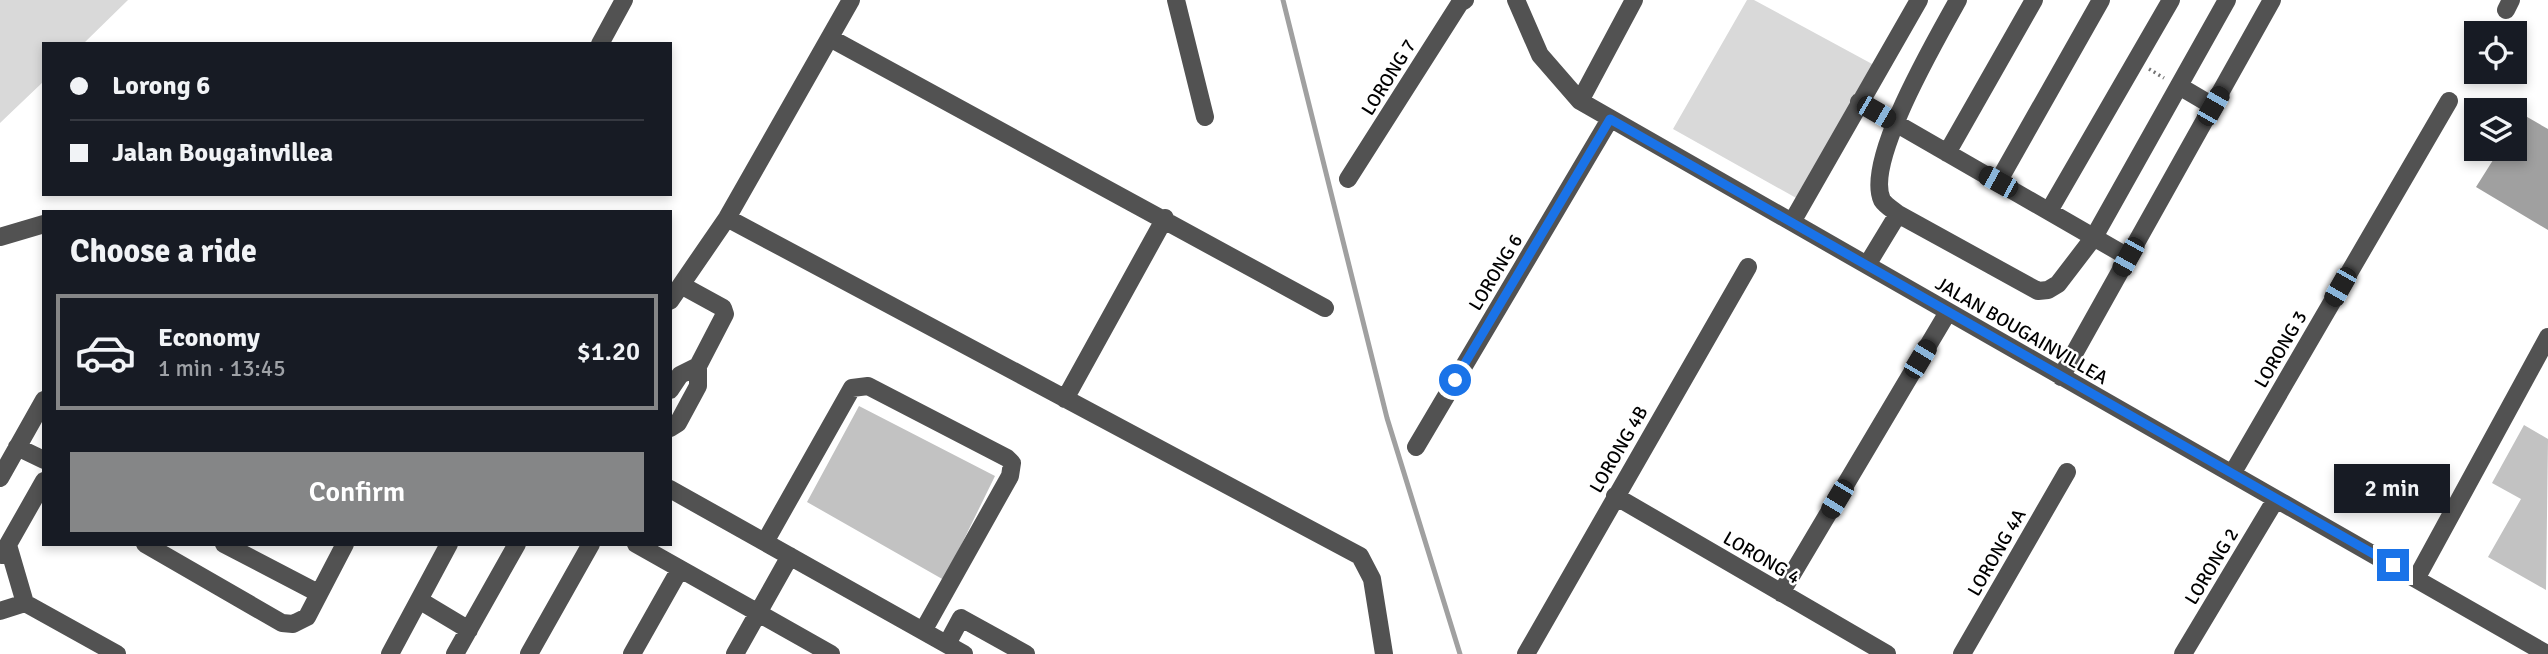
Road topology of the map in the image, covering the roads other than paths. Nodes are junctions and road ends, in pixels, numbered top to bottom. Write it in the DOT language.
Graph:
graph roads {
  1 [pos="624,0"];
  2 [pos="850,0"];
  3 [pos="1175,0"];
  4 [pos="1465,0"];
  5 [pos="1517,0"];
  6 [pos="1634,0"];
  7 [pos="1919,0"];
  8 [pos="1958,0"];
  9 [pos="2034,0"];
  10 [pos="2101,0"];
  11 [pos="2171,0"];
  12 [pos="2227,0"];
  13 [pos="2272,0"];
  14 [pos="830,38"];
  15 [pos="601,42"];
  16 [pos="2179,86"];
  17 [pos="1580,101"];
  18 [pos="2449,101"];
  19 [pos="1859,103"];
  20 [pos="2213,106"];
  21 [pos="1205,117"];
  22 [pos="1610,119"];
  23 [pos="1893,122"];
  24 [pos="1947,153"];
  25 [pos="1348,179"];
  26 [pos="1998,182"];
  27 [pos="2049,211"];
  28 [pos="1898,214"];
  29 [pos="727,218"];
  30 [pos="1165,218"];
  31 [pos="1792,222"];
  32 [pos="42,225"];
  33 [pos="0,237"];
  34 [pos="2094,237"];
  35 [pos="2128,257"];
  36 [pos="1867,265"];
  37 [pos="1748,267"];
  38 [pos="681,285"];
  39 [pos="672,299"];
  40 [pos="1325,308"];
  41 [pos="1948,312"];
  42 [pos="2548,337"];
  43 [pos="698,366"];
  44 [pos="2061,377"];
  45 [pos="672,387"];
  46 [pos="1065,398"];
  47 [pos="42,403"];
  48 [pos="672,427"];
  49 [pos="17,447"];
  50 [pos="1416,447"];
  51 [pos="42,459"];
  52 [pos="2067,472"];
  53 [pos="2232,474"];
  54 [pos="0,478"];
  55 [pos="42,485"];
  56 [pos="672,490"];
  57 [pos="1615,496"];
  58 [pos="2276,499"];
  59 [pos="765,542"];
  60 [pos="148,546"];
  61 [pos="227,546"];
  62 [pos="344,546"];
  63 [pos="448,546"];
  64 [pos="516,546"];
  65 [pos="590,546"];
  66 [pos="640,546"];
  67 [pos="4,552"];
  68 [pos="790,556"];
  69 [pos="680,569"];
  70 [pos="2416,579"];
  71 [pos="318,593"];
  72 [pos="1781,593"];
  73 [pos="419,600"];
  74 [pos="25,603"];
  75 [pos="0,611"];
  76 [pos="758,613"];
  77 [pos="469,630"];
  78 [pos="923,631"];
  79 [pos="947,644"];
  80 [pos="742,652"];
  81 [pos="117,654"];
  82 [pos="390,654"];
  83 [pos="455,654"];
  84 [pos="529,654"];
  85 [pos="632,654"];
  86 [pos="831,654"];
  87 [pos="964,654"];
  88 [pos="1026,654"];
  89 [pos="1384,654"];
  90 [pos="1526,654"];
  91 [pos="1887,654"];
  92 [pos="1962,654"];
  93 [pos="2183,654"];
  94 [pos="2547,654"];
  1 -- 15 [label="street"];
  2 -- 14 [label="street"];
  3 -- 21 [label="street"];
  4 -- 25 [label="street, LORONG 7"];
  5 -- 17 [label="street, JALAN BOUGAINVILLEA"];
  6 -- 17 [label="street"];
  7 -- 19 [label="street"];
  8 -- 23 [label="street"];
  9 -- 24 [label="street"];
  10 -- 26 [label="street"];
  11 -- 27 [label="street"];
  12 -- 16 [label="street"];
  13 -- 20 [label="street"];
  14 -- 29 [label="street"];
  14 -- 30 [label="street"];
  16 -- 20 [label="street"];
  16 -- 34 [label="street"];
  17 -- 22 [label="street, JALAN BOUGAINVILLEA"];
  18 -- 53 [label="street, LORONG 3"];
  19 -- 23 [label="street"];
  19 -- 31 [label="street"];
  20 -- 35 [label="street"];
  22 -- 31 [label="street, JALAN BOUGAINVILLEA"];
  22 -- 50 [label="street, LORONG 6"];
  23 -- 24 [label="street"];
  23 -- 28 [label="street"];
  24 -- 26 [label="street"];
  26 -- 27 [label="street"];
  27 -- 34 [label="street"];
  28 -- 34 [label="street"];
  28 -- 36 [label="street"];
  29 -- 38 [label="street"];
  29 -- 46 [label="street"];
  30 -- 40 [label="street"];
  30 -- 46 [label="street"];
  31 -- 36 [label="street, JALAN BOUGAINVILLEA"];
  32 -- 33 [label="street"];
  34 -- 35 [label="street"];
  35 -- 44 [label="street"];
  36 -- 41 [label="street, JALAN BOUGAINVILLEA"];
  37 -- 57 [label="street, LORONG 4B"];
  38 -- 39 [label="street"];
  38 -- 43 [label="street"];
  41 -- 44 [label="street, JALAN BOUGAINVILLEA"];
  41 -- 72 [label="street"];
  42 -- 70 [label="street"];
  43 -- 45 [label="street"];
  43 -- 48 [label="street"];
  44 -- 53 [label="street, JALAN BOUGAINVILLEA"];
  46 -- 89 [label="street"];
  47 -- 49 [label="street"];
  49 -- 51 [label="street"];
  49 -- 54 [label="street"];
  52 -- 92 [label="street, LORONG 4A"];
  53 -- 58 [label="street, JALAN BOUGAINVILLEA"];
  55 -- 67 [label="street"];
  56 -- 59 [label="street"];
  57 -- 72 [label="street, LORONG 4"];
  57 -- 90 [label="street, LORONG 4B"];
  58 -- 70 [label="street, JALAN BOUGAINVILLEA"];
  58 -- 93 [label="street, LORONG 2"];
  59 -- 68 [label="street"];
  59 -- 78 [label="street"];
  60 -- 71 [label="street"];
  61 -- 71 [label="street"];
  62 -- 71 [label="street"];
  63 -- 73 [label="street"];
  64 -- 77 [label="street"];
  65 -- 84 [label="street"];
  66 -- 69 [label="street"];
  67 -- 74 [label="street"];
  68 -- 76 [label="street"];
  68 -- 78 [label="street"];
  69 -- 76 [label="street"];
  69 -- 85 [label="street"];
  70 -- 94 [label="street, JALAN BOUGAINVILLEA"];
  72 -- 91 [label="street, LORONG 4"];
  73 -- 77 [label="street"];
  73 -- 82 [label="street"];
  74 -- 75 [label="street"];
  74 -- 81 [label="street"];
  76 -- 80 [label="street"];
  76 -- 86 [label="street"];
  77 -- 83 [label="street"];
  78 -- 79 [label="street"];
  79 -- 87 [label="street"];
  79 -- 88 [label="street"];
}
